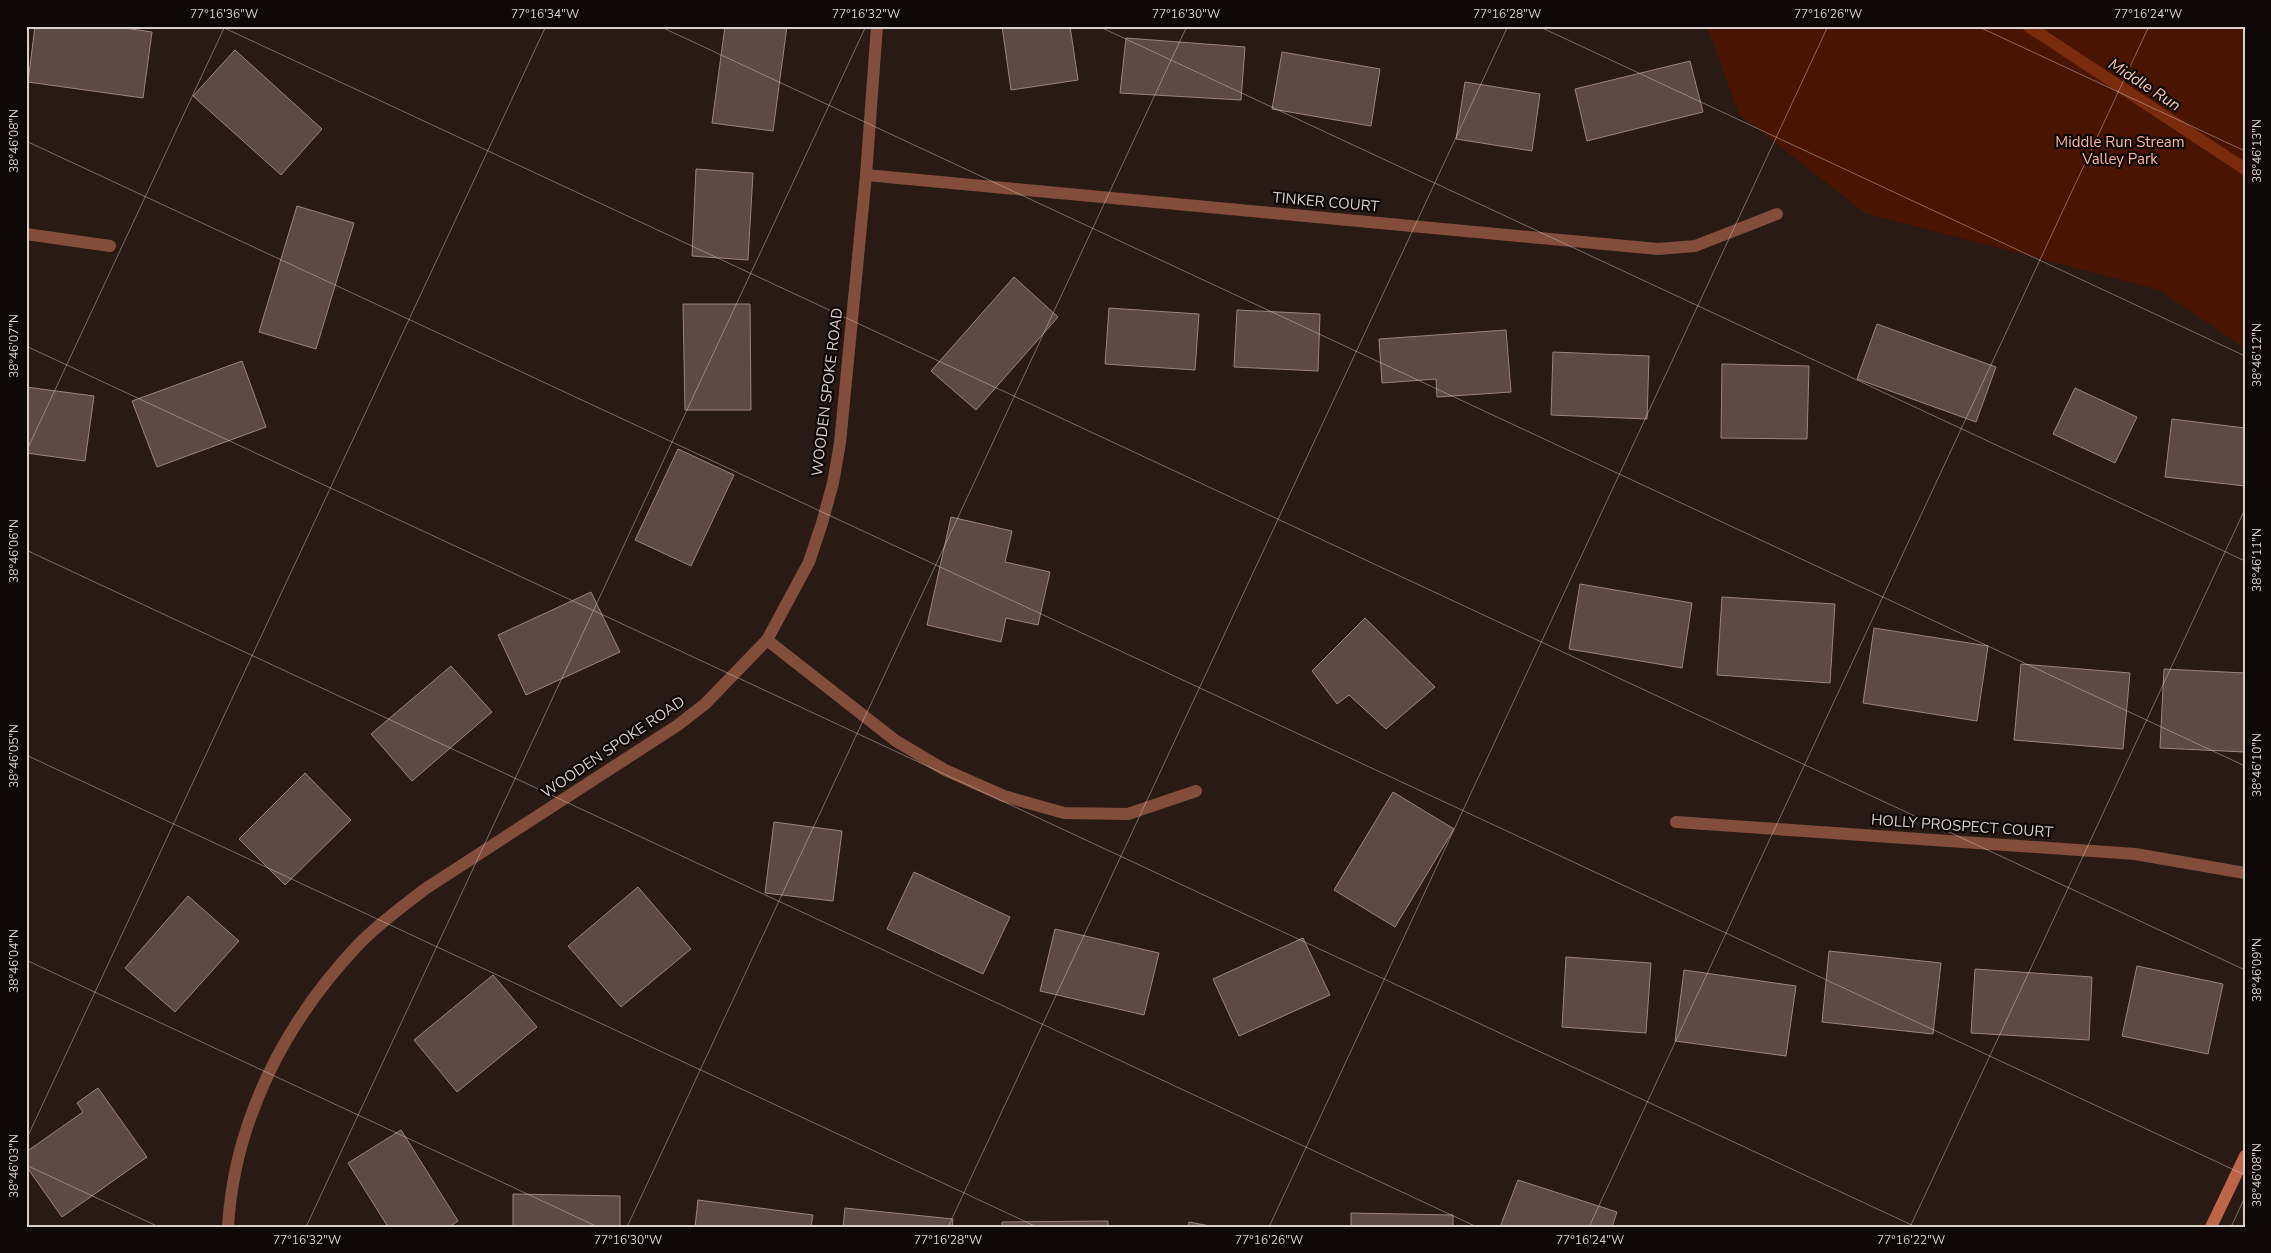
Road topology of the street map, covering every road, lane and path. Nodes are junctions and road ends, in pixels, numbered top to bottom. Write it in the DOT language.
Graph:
graph roads {
  1 [pos="877,26"];
  2 [pos="866,176"];
  3 [pos="1777,214"];
  4 [pos="26,234"];
  5 [pos="110,246"];
  6 [pos="767,640"];
  7 [pos="1196,791"];
  8 [pos="1676,822"];
  9 [pos="2245,873"];
  10 [pos="2245,1156"];
  11 [pos="228,1227"];
  12 [pos="2211,1227"];
  1 -- 2 [label="street, WOODEN SPOKE ROAD"];
  2 -- 3 [label="street, TINKER COURT"];
  2 -- 6 [label="street, WOODEN SPOKE ROAD"];
  4 -- 5 [label="street"];
  6 -- 7 [label="street"];
  6 -- 11 [label="street, WOODEN SPOKE ROAD"];
  8 -- 9 [label="street, HOLLY PROSPECT COURT"];
  10 -- 12 [label="main road"];
}
